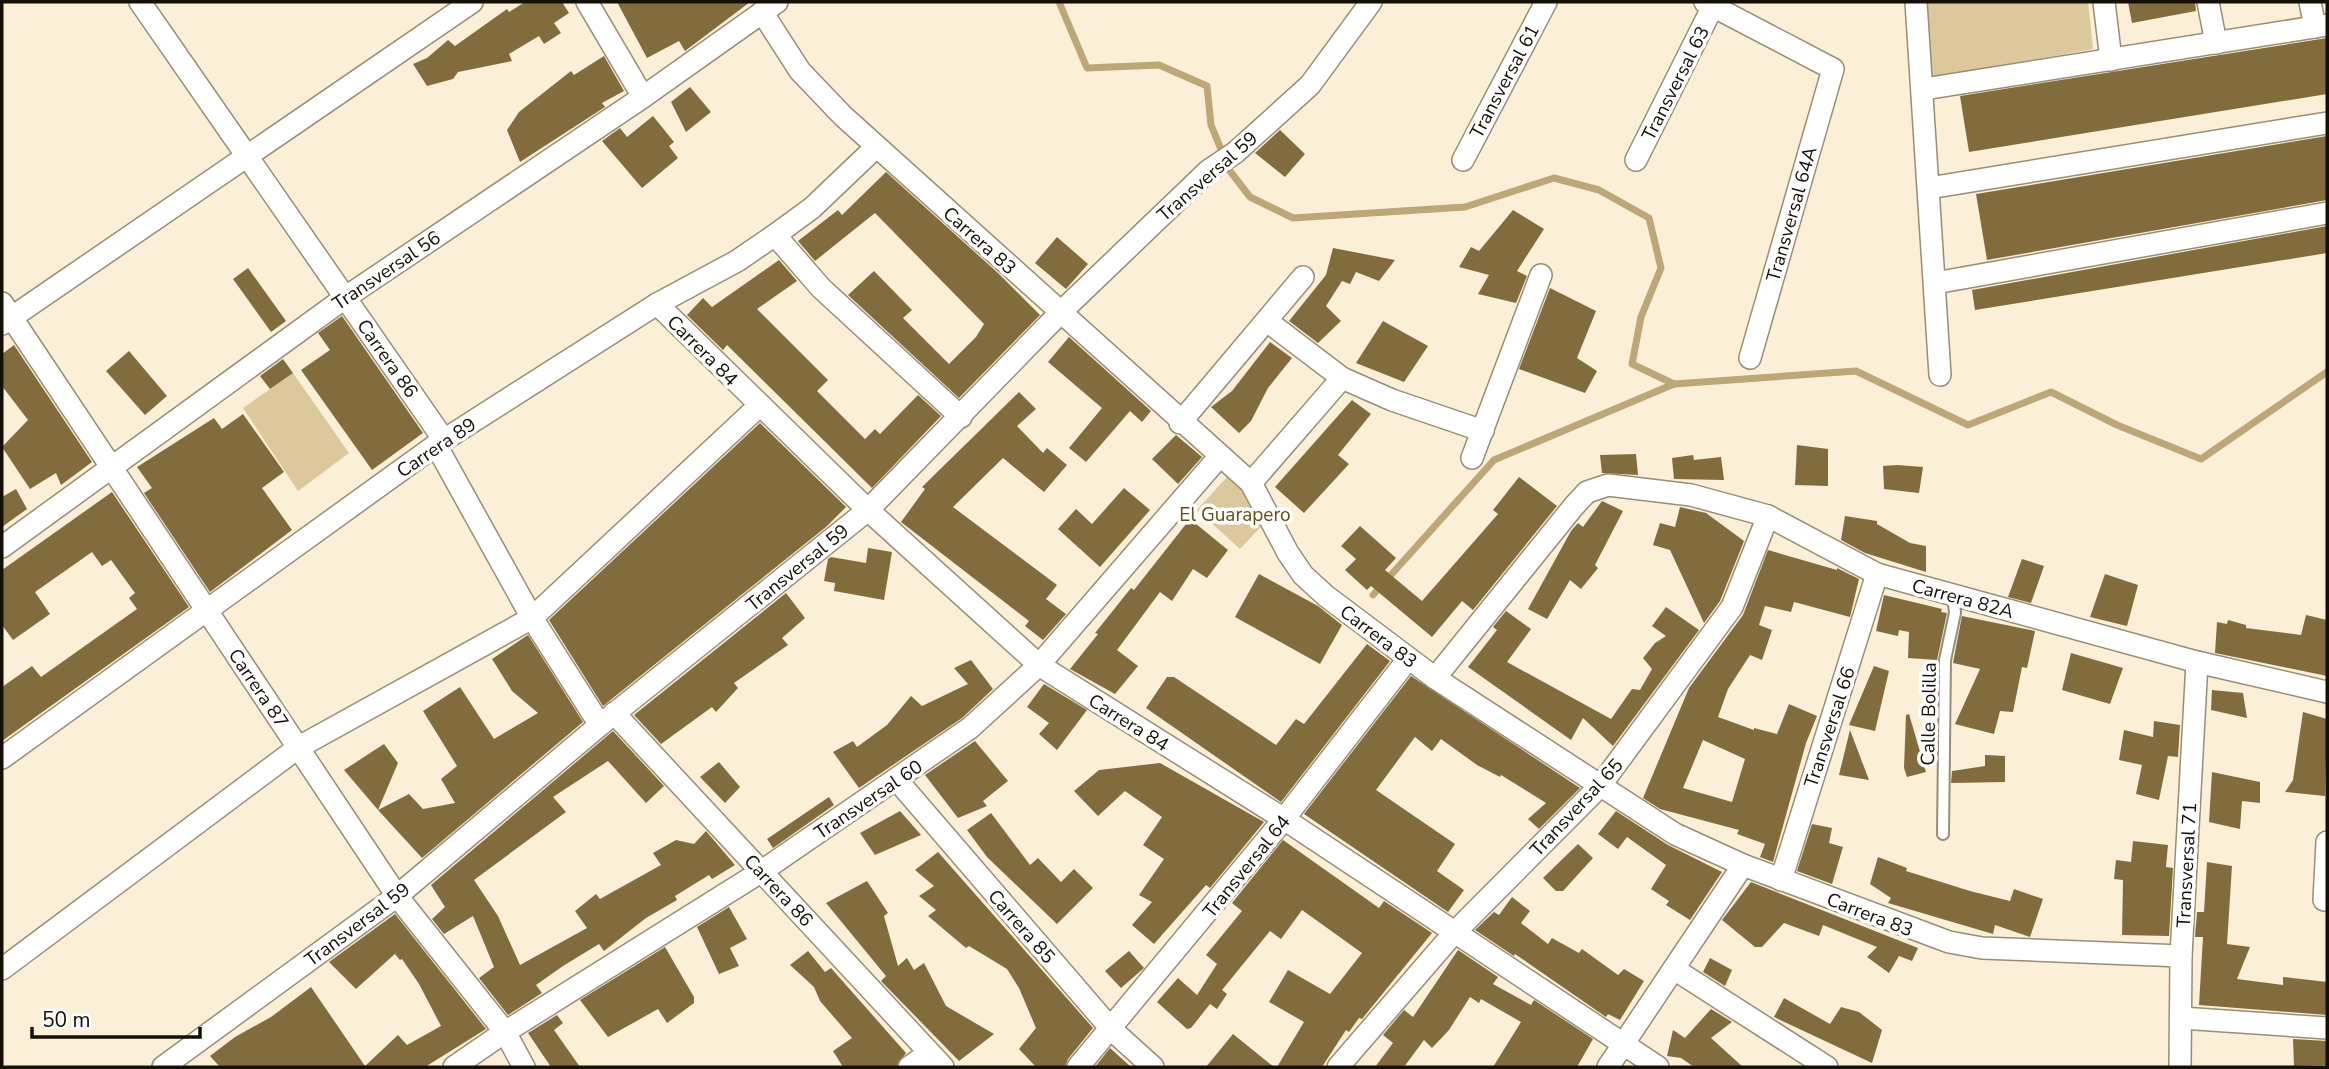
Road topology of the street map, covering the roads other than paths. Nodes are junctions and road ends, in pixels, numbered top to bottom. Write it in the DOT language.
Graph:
graph roads {
  1 [pos="140,2"];
  2 [pos="472,2"];
  3 [pos="587,2"];
  4 [pos="1371,2"];
  5 [pos="1546,2"];
  6 [pos="1916,2"];
  7 [pos="2104,2"];
  8 [pos="2208,2"];
  9 [pos="2310,2"];
  10 [pos="1709,4"];
  11 [pos="769,7"];
  12 [pos="2321,26"];
  13 [pos="2216,43"];
  14 [pos="2111,60"];
  15 [pos="1924,89"];
  16 [pos="643,97"];
  17 [pos="2327,123"];
  18 [pos="876,147"];
  19 [pos="247,155"];
  20 [pos="1463,160"];
  21 [pos="1636,160"];
  22 [pos="1929,188"];
  23 [pos="2327,213"];
  24 [pos="775,235"];
  25 [pos="1541,275"];
  26 [pos="1303,278"];
  27 [pos="1935,283"];
  28 [pos="346,297"];
  29 [pos="657,304"];
  30 [pos="1061,312"];
  31 [pos="5,315"];
  32 [pos="1267,321"];
  33 [pos="1749,358"];
  34 [pos="1940,375"];
  35 [pos="1342,378"];
  36 [pos="760,405"];
  37 [pos="961,417"];
  38 [pos="1180,423"];
  39 [pos="1483,431"];
  40 [pos="440,443"];
  41 [pos="1219,457"];
  42 [pos="1472,458"];
  43 [pos="112,468"];
  44 [pos="1251,484"];
  45 [pos="868,510"];
  46 [pos="1768,516"];
  47 [pos="2,547"];
  48 [pos="1877,574"];
  49 [pos="1953,595"];
  50 [pos="207,611"];
  51 [pos="533,618"];
  52 [pos="1408,659"];
  53 [pos="2197,662"];
  54 [pos="1038,665"];
  55 [pos="1435,678"];
  56 [pos="2327,692"];
  57 [pos="607,719"];
  58 [pos="299,747"];
  59 [pos="2,758"];
  60 [pos="897,780"];
  61 [pos="1600,786"];
  62 [pos="1284,819"];
  63 [pos="1943,834"];
  64 [pos="2327,842"];
  65 [pos="1743,865"];
  66 [pos="762,871"];
  67 [pos="1781,880"];
  68 [pos="397,896"];
  69 [pos="2324,900"];
  70 [pos="1453,934"];
  71 [pos="2182,956"];
  72 [pos="2,969"];
  73 [pos="1674,969"];
  74 [pos="2181,1018"];
  75 [pos="2327,1028"];
  76 [pos="1112,1030"];
  77 [pos="505,1032"];
  78 [pos="1624,1045"];
  79 [pos="936,1060"];
  80 [pos="163,1067"];
  81 [pos="454,1067"];
  82 [pos="524,1067"];
  83 [pos="909,1067"];
  84 [pos="1078,1067"];
  85 [pos="1153,1067"];
  86 [pos="1338,1067"];
  87 [pos="1608,1067"];
  88 [pos="1658,1067"];
  89 [pos="1827,1067"];
  90 [pos="2179,1067"];
  1 -- 19 [label="street, Carrera 86"];
  2 -- 19 [label="street"];
  3 -- 16 [label="street"];
  4 -- 30 [label="street, Transversal 59"];
  5 -- 20 [label="street, Transversal 61"];
  6 -- 15 [label="street"];
  7 -- 14 [label="street"];
  8 -- 13 [label="street"];
  9 -- 12 [label="street"];
  10 -- 21 [label="street, Transversal 63"];
  10 -- 33 [label="street, Transversal 64A"];
  11 -- 16 [label="street, Transversal 56"];
  11 -- 18 [label="street, Carrera 83"];
  12 -- 13 [label="street"];
  13 -- 14 [label="street"];
  14 -- 15 [label="street"];
  15 -- 22 [label="street"];
  16 -- 28 [label="street, Transversal 56"];
  17 -- 22 [label="street"];
  18 -- 24 [label="street, Carrera 89"];
  18 -- 30 [label="street, Carrera 83"];
  19 -- 28 [label="street, Carrera 86"];
  19 -- 31 [label="street"];
  22 -- 27 [label="street"];
  23 -- 27 [label="street"];
  24 -- 29 [label="street, Carrera 89"];
  24 -- 37 [label="street"];
  25 -- 39 [label="street"];
  26 -- 32 [label="street"];
  27 -- 34 [label="street"];
  28 -- 40 [label="street, Carrera 86"];
  28 -- 43 [label="street, Transversal 56"];
  29 -- 36 [label="street, Carrera 84"];
  29 -- 40 [label="street, Carrera 89"];
  30 -- 37 [label="street, Transversal 59"];
  30 -- 38 [label="street, Carrera 83"];
  31 -- 43 [label="street, Carrera 87"];
  32 -- 35 [label="street"];
  32 -- 38 [label="street"];
  35 -- 39 [label="street"];
  35 -- 44 [label="street"];
  36 -- 45 [label="street, Carrera 84"];
  36 -- 51 [label="street"];
  37 -- 45 [label="street, Transversal 59"];
  38 -- 41 [label="street, Carrera 83"];
  39 -- 42 [label="street"];
  40 -- 50 [label="street, Carrera 89"];
  40 -- 51 [label="street, Carrera 86"];
  41 -- 44 [label="street, Carrera 83"];
  41 -- 54 [label="street, Transversal 60"];
  43 -- 47 [label="street, Transversal 56"];
  43 -- 50 [label="street, Carrera 87"];
  44 -- 52 [label="street, Carrera 83"];
  45 -- 54 [label="street, Carrera 84"];
  45 -- 57 [label="street, Transversal 59"];
  46 -- 48 [label="street, Carrera 82A"];
  46 -- 55 [label="street, Carrera 82A"];
  46 -- 61 [label="street, Transversal 65"];
  48 -- 49 [label="street, Carrera 82A"];
  48 -- 67 [label="street, Transversal 66"];
  49 -- 53 [label="street, Carrera 82A"];
  49 -- 63 [label="lane, Calle Bolilla"];
  50 -- 58 [label="street, Carrera 87"];
  50 -- 59 [label="street, Carrera 89"];
  51 -- 57 [label="street, Carrera 86"];
  51 -- 58 [label="street"];
  52 -- 55 [label="street, Carrera 83"];
  52 -- 62 [label="street, Transversal 64"];
  53 -- 56 [label="street, Carrera 82A"];
  53 -- 71 [label="street, Transversal 71"];
  54 -- 60 [label="street, Transversal 60"];
  54 -- 62 [label="street, Carrera 84"];
  55 -- 61 [label="street, Carrera 83"];
  57 -- 66 [label="street, Carrera 86"];
  57 -- 68 [label="street, Transversal 59"];
  58 -- 68 [label="street, Carrera 87"];
  58 -- 72 [label="street"];
  60 -- 66 [label="street, Transversal 60"];
  60 -- 76 [label="street, Carrera 85"];
  61 -- 65 [label="street, Carrera 83"];
  61 -- 70 [label="street, Transversal 65"];
  62 -- 70 [label="street, Carrera 84"];
  62 -- 76 [label="street, Transversal 64"];
  64 -- 69 [label="street"];
  65 -- 67 [label="street, Carrera 83"];
  65 -- 73 [label="street"];
  66 -- 77 [label="street, Transversal 60"];
  66 -- 79 [label="street, Carrera 86"];
  67 -- 71 [label="street, Carrera 83"];
  68 -- 77 [label="street, Carrera 87"];
  68 -- 80 [label="street, Transversal 59"];
  70 -- 78 [label="street, Carrera 84"];
  70 -- 86 [label="street, Transversal 65"];
  71 -- 74 [label="street, Transversal 71"];
  73 -- 78 [label="street"];
  73 -- 89 [label="street"];
  74 -- 75 [label="street"];
  74 -- 90 [label="street, Transversal 71"];
  76 -- 84 [label="street, Transversal 64"];
  76 -- 85 [label="street, Carrera 85"];
  77 -- 81 [label="street, Transversal 60"];
  77 -- 82 [label="street, Carrera 87"];
  78 -- 87 [label="street"];
  78 -- 88 [label="street, Carrera 84"];
  79 -- 83 [label="street"];
}
